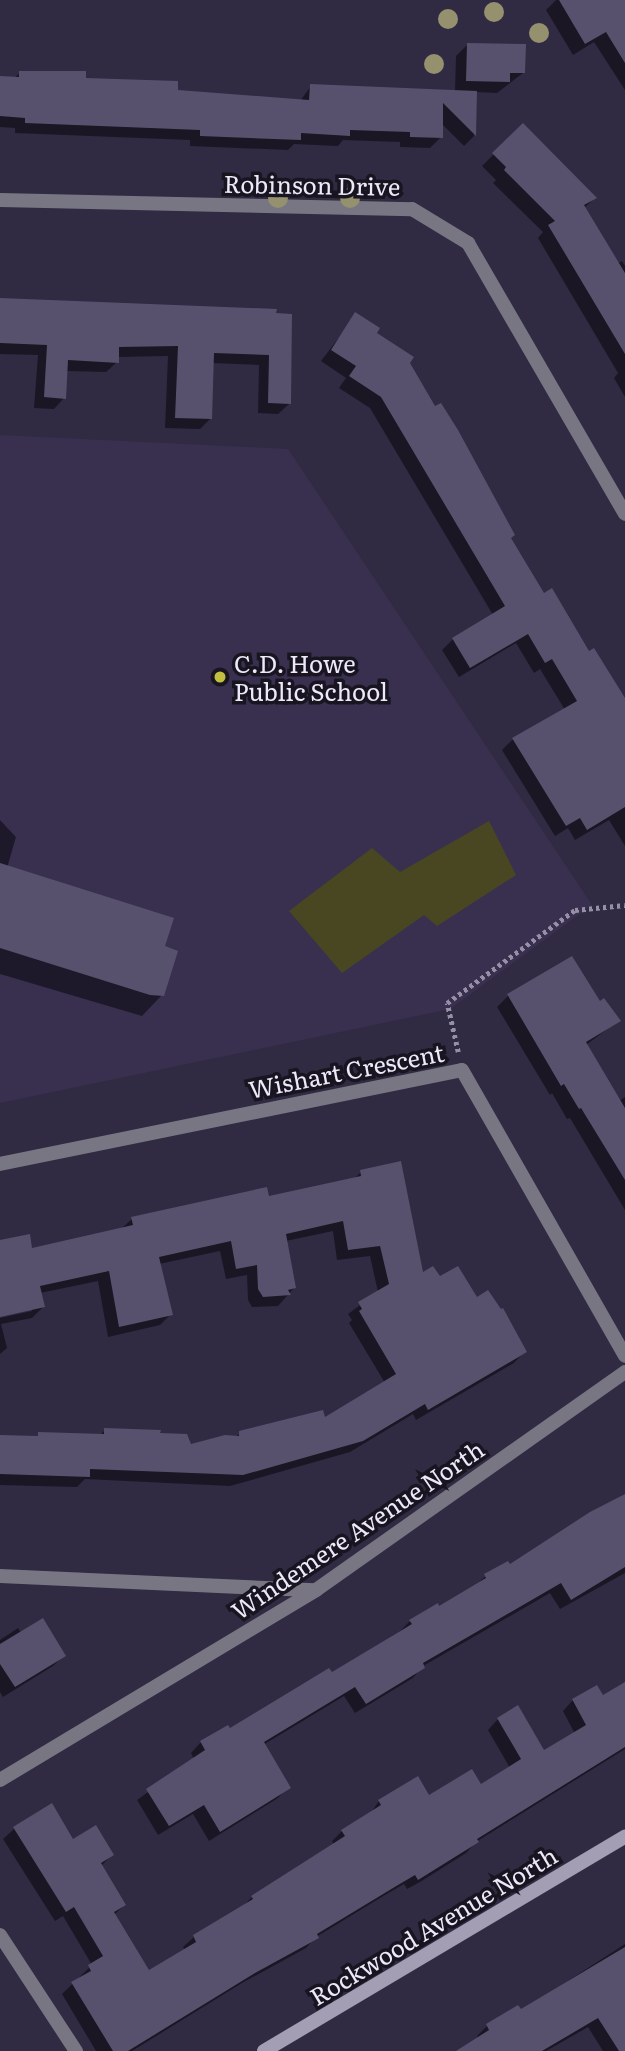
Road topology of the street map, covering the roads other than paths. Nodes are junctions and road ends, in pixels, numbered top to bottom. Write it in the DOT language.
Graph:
graph roads {
  1 [pos="0,200"];
  2 [pos="625,514"];
  3 [pos="0,1164"];
  4 [pos="625,1356"];
  5 [pos="625,1372"];
  6 [pos="0,1576"];
  7 [pos="316,1590"];
  8 [pos="0,1780"];
  9 [pos="625,1838"];
  10 [pos="0,1935"];
  11 [pos="76,2051"];
  12 [pos="264,2051"];
  1 -- 2 [label="street, Robinson Drive"];
  3 -- 4 [label="street, Wishart Crescent"];
  5 -- 7 [label="street, Windemere Avenue North"];
  6 -- 7 [label="street"];
  7 -- 8 [label="street, Windemere Avenue North"];
  9 -- 12 [label="street, Rockwood Avenue North"];
  10 -- 11 [label="street"];
}
